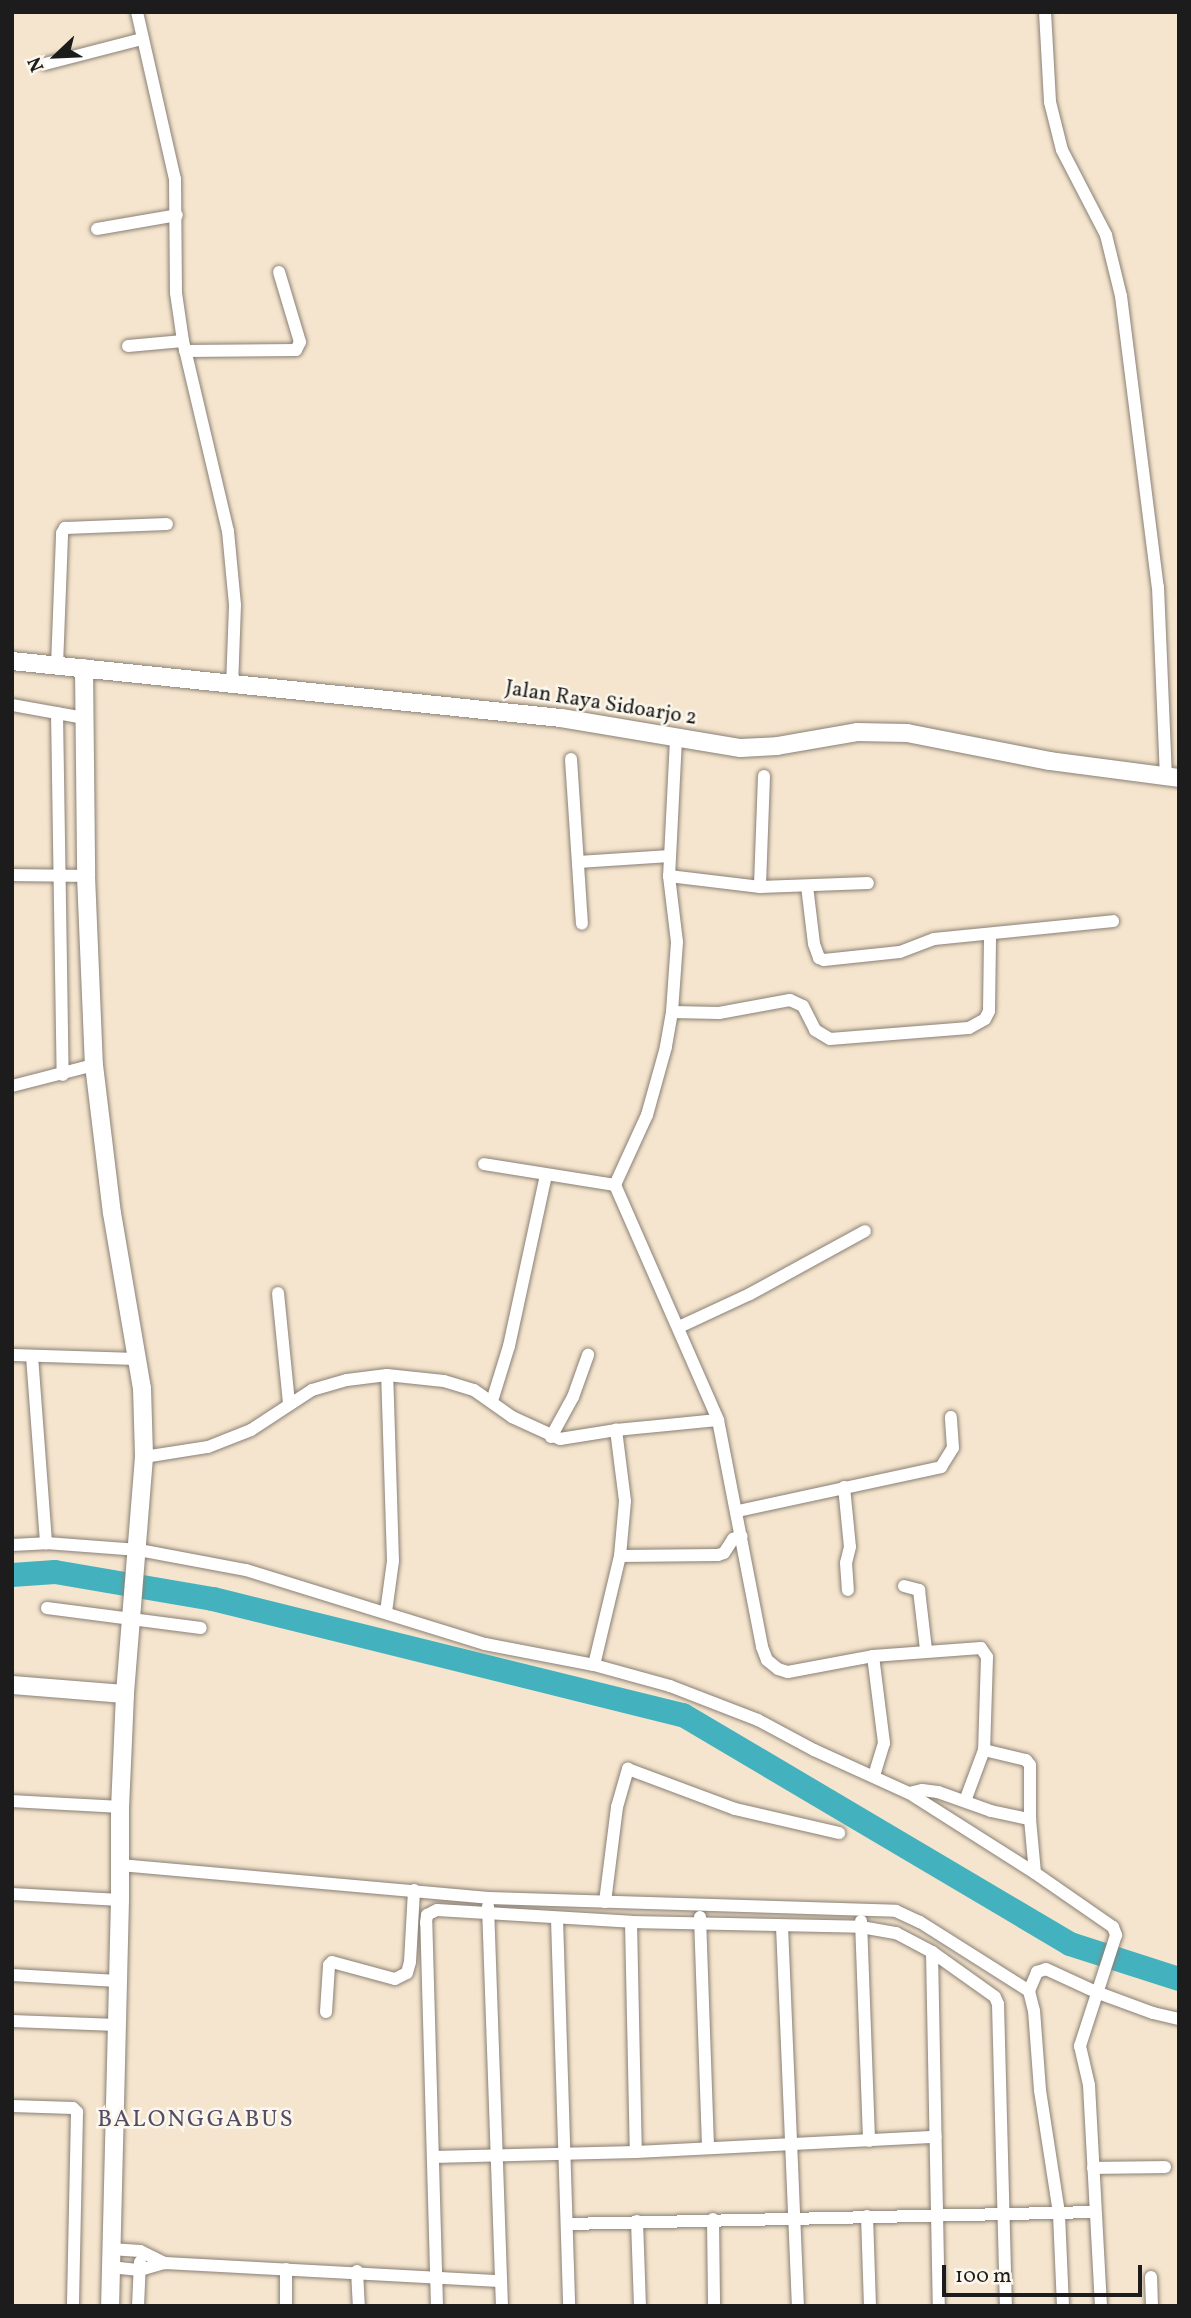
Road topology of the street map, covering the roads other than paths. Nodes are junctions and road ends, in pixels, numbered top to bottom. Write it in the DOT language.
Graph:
graph roads {
  1 [pos="137,12"];
  2 [pos="1045,12"];
  3 [pos="142,39"];
  4 [pos="45,64"];
  5 [pos="177,215"];
  6 [pos="97,229"];
  7 [pos="279,272"];
  8 [pos="128,346"];
  9 [pos="184,346"];
  10 [pos="167,524"];
  11 [pos="12,661"];
  12 [pos="57,666"];
  13 [pos="84,679"];
  14 [pos="232,685"];
  15 [pos="12,705"];
  16 [pos="57,713"];
  17 [pos="84,718"];
  18 [pos="676,748"];
  19 [pos="571,759"];
  20 [pos="764,776"];
  21 [pos="1172,777"];
  22 [pos="670,856"];
  23 [pos="578,862"];
  24 [pos="12,875"];
  25 [pos="59,875"];
  26 [pos="86,876"];
  27 [pos="670,876"];
  28 [pos="868,883"];
  29 [pos="807,886"];
  30 [pos="760,887"];
  31 [pos="1113,921"];
  32 [pos="582,924"];
  33 [pos="990,935"];
  34 [pos="672,1012"];
  35 [pos="94,1065"];
  36 [pos="64,1075"];
  37 [pos="12,1086"];
  38 [pos="484,1164"];
  39 [pos="546,1175"];
  40 [pos="615,1185"];
  41 [pos="864,1231"];
  42 [pos="278,1293"];
  43 [pos="679,1327"];
  44 [pos="12,1355"];
  45 [pos="588,1355"];
  46 [pos="32,1356"];
  47 [pos="138,1359"];
  48 [pos="387,1376"];
  49 [pos="492,1401"];
  50 [pos="289,1403"];
  51 [pos="951,1417"];
  52 [pos="718,1420"];
  53 [pos="616,1430"];
  54 [pos="555,1438"];
  55 [pos="144,1457"];
  56 [pos="844,1487"];
  57 [pos="738,1511"];
  58 [pos="742,1536"];
  59 [pos="46,1543"];
  60 [pos="12,1545"];
  61 [pos="138,1556"];
  62 [pos="620,1556"];
  63 [pos="904,1586"];
  64 [pos="848,1590"];
  65 [pos="47,1608"];
  66 [pos="386,1612"];
  67 [pos="132,1615"];
  68 [pos="201,1628"];
  69 [pos="926,1650"];
  70 [pos="873,1657"];
  71 [pos="594,1665"];
  72 [pos="12,1685"];
  73 [pos="125,1694"];
  74 [pos="984,1750"];
  75 [pos="874,1776"];
  76 [pos="909,1793"];
  77 [pos="12,1801"];
  78 [pos="965,1801"];
  79 [pos="120,1807"];
  80 [pos="1030,1819"];
  81 [pos="839,1833"];
  82 [pos="120,1864"];
  83 [pos="1035,1873"];
  84 [pos="414,1890"];
  85 [pos="12,1894"];
  86 [pos="489,1898"];
  87 [pos="120,1900"];
  88 [pos="606,1902"];
  89 [pos="698,1905"];
  90 [pos="862,1911"];
  91 [pos="488,1914"];
  92 [pos="557,1919"];
  93 [pos="631,1923"];
  94 [pos="701,1925"];
  95 [pos="782,1926"];
  96 [pos="861,1927"];
  97 [pos="932,1952"];
  98 [pos="12,1975"];
  99 [pos="1004,1976"];
  100 [pos="118,1980"];
  101 [pos="1029,1992"];
  102 [pos="1096,1992"];
  103 [pos="995,1997"];
  104 [pos="326,2012"];
  105 [pos="1179,2019"];
  106 [pos="12,2021"];
  107 [pos="117,2025"];
  108 [pos="12,2106"];
  109 [pos="936,2137"];
  110 [pos="869,2141"];
  111 [pos="793,2143"];
  112 [pos="708,2147"];
  113 [pos="636,2152"];
  114 [pos="564,2154"];
  115 [pos="497,2155"];
  116 [pos="433,2157"];
  117 [pos="1165,2167"];
  118 [pos="1093,2168"];
  119 [pos="1095,2212"];
  120 [pos="1003,2213"];
  121 [pos="1059,2213"];
  122 [pos="938,2214"];
  123 [pos="867,2217"];
  124 [pos="794,2218"];
  125 [pos="713,2219"];
  126 [pos="637,2221"];
  127 [pos="567,2224"];
  128 [pos="140,2251"];
  129 [pos="111,2258"];
  130 [pos="165,2263"];
  131 [pos="286,2269"];
  132 [pos="140,2270"];
  133 [pos="357,2271"];
  134 [pos="436,2277"];
  135 [pos="1152,2277"];
  136 [pos="500,2281"];
  137 [pos="73,2306"];
  138 [pos="110,2306"];
  139 [pos="138,2306"];
  140 [pos="286,2306"];
  141 [pos="359,2306"];
  142 [pos="437,2306"];
  143 [pos="502,2306"];
  144 [pos="569,2306"];
  145 [pos="640,2306"];
  146 [pos="715,2306"];
  147 [pos="798,2306"];
  148 [pos="870,2306"];
  149 [pos="939,2306"];
  150 [pos="1006,2306"];
  151 [pos="1063,2306"];
  152 [pos="1101,2306"];
  153 [pos="1152,2306"];
  1 -- 3 [label="street"];
  2 -- 21 [label="street"];
  3 -- 4 [label="street"];
  3 -- 5 [label="street"];
  5 -- 6 [label="street"];
  5 -- 9 [label="street"];
  7 -- 9 [label="street"];
  8 -- 9 [label="street"];
  9 -- 14 [label="street"];
  10 -- 12 [label="street"];
  11 -- 12 [label="street, Jalan Raya Sidoarjo 2"];
  12 -- 13 [label="street, Jalan Raya Sidoarjo 2"];
  13 -- 14 [label="street, Jalan Raya Sidoarjo 2"];
  13 -- 17 [label="street"];
  14 -- 18 [label="street, Jalan Raya Sidoarjo 2"];
  15 -- 16 [label="street"];
  16 -- 17 [label="street"];
  16 -- 25 [label="street"];
  17 -- 26 [label="street"];
  18 -- 21 [label="street, Jalan Raya Sidoarjo 2"];
  18 -- 22 [label="street"];
  19 -- 23 [label="street"];
  20 -- 30 [label="street"];
  22 -- 23 [label="street"];
  22 -- 27 [label="street"];
  23 -- 32 [label="street"];
  24 -- 25 [label="street"];
  25 -- 26 [label="street"];
  25 -- 36 [label="street"];
  26 -- 35 [label="street"];
  27 -- 30 [label="street"];
  27 -- 34 [label="street"];
  28 -- 29 [label="street"];
  29 -- 30 [label="street"];
  29 -- 33 [label="street"];
  31 -- 33 [label="street"];
  33 -- 34 [label="street"];
  34 -- 40 [label="street"];
  35 -- 36 [label="street"];
  35 -- 47 [label="street"];
  36 -- 37 [label="street"];
  38 -- 39 [label="street"];
  39 -- 40 [label="street"];
  39 -- 49 [label="street"];
  40 -- 43 [label="street"];
  41 -- 43 [label="street"];
  42 -- 50 [label="street"];
  43 -- 52 [label="street"];
  44 -- 46 [label="street"];
  45 -- 54 [label="street"];
  46 -- 47 [label="street"];
  46 -- 59 [label="street"];
  47 -- 55 [label="street"];
  48 -- 49 [label="street"];
  48 -- 50 [label="street"];
  48 -- 66 [label="street"];
  49 -- 54 [label="street"];
  50 -- 55 [label="street"];
  51 -- 56 [label="street"];
  52 -- 53 [label="street"];
  52 -- 57 [label="street"];
  53 -- 54 [label="street"];
  53 -- 62 [label="street"];
  55 -- 61 [label="street"];
  56 -- 57 [label="street"];
  56 -- 64 [label="street"];
  57 -- 58 [label="street"];
  58 -- 62 [label="street"];
  58 -- 70 [label="street"];
  59 -- 60 [label="street"];
  59 -- 61 [label="street"];
  61 -- 66 [label="street"];
  61 -- 67 [label="street"];
  62 -- 71 [label="street"];
  63 -- 69 [label="street"];
  65 -- 67 [label="street"];
  66 -- 71 [label="street"];
  67 -- 68 [label="street"];
  67 -- 73 [label="street"];
  69 -- 70 [label="street"];
  69 -- 74 [label="street"];
  70 -- 75 [label="street"];
  71 -- 75 [label="street"];
  72 -- 73 [label="street"];
  73 -- 79 [label="street"];
  74 -- 78 [label="street"];
  74 -- 80 [label="street"];
  75 -- 76 [label="street"];
  76 -- 78 [label="street"];
  76 -- 83 [label="street"];
  77 -- 79 [label="street"];
  78 -- 80 [label="street"];
  79 -- 82 [label="street"];
  80 -- 83 [label="street"];
  81 -- 88 [label="street"];
  82 -- 84 [label="street"];
  82 -- 87 [label="street"];
  83 -- 102 [label="street"];
  84 -- 86 [label="street"];
  84 -- 104 [label="street"];
  85 -- 87 [label="street"];
  86 -- 88 [label="street"];
  86 -- 91 [label="street"];
  87 -- 100 [label="street"];
  88 -- 89 [label="street"];
  89 -- 90 [label="street"];
  89 -- 94 [label="street"];
  90 -- 96 [label="street"];
  90 -- 99 [label="street"];
  91 -- 92 [label="street"];
  91 -- 115 [label="street"];
  91 -- 116 [label="street"];
  92 -- 93 [label="street"];
  92 -- 114 [label="street"];
  93 -- 94 [label="street"];
  93 -- 113 [label="street"];
  94 -- 95 [label="street"];
  94 -- 112 [label="street"];
  95 -- 96 [label="street"];
  95 -- 111 [label="street"];
  96 -- 97 [label="street"];
  96 -- 110 [label="street"];
  97 -- 103 [label="street"];
  97 -- 109 [label="street"];
  98 -- 100 [label="street"];
  99 -- 101 [label="street"];
  99 -- 103 [label="street"];
  100 -- 107 [label="street"];
  101 -- 102 [label="street"];
  101 -- 121 [label="street"];
  102 -- 105 [label="street"];
  102 -- 118 [label="street"];
  103 -- 120 [label="street"];
  106 -- 107 [label="street"];
  107 -- 129 [label="street"];
  108 -- 137 [label="street"];
  109 -- 110 [label="street"];
  109 -- 122 [label="street"];
  110 -- 111 [label="street"];
  111 -- 112 [label="street"];
  111 -- 124 [label="street"];
  112 -- 113 [label="street"];
  113 -- 114 [label="street"];
  114 -- 115 [label="street"];
  114 -- 127 [label="street"];
  115 -- 116 [label="street"];
  115 -- 136 [label="street"];
  116 -- 134 [label="street"];
  117 -- 118 [label="street"];
  118 -- 119 [label="street"];
  119 -- 121 [label="street"];
  119 -- 152 [label="street"];
  120 -- 121 [label="street"];
  120 -- 122 [label="street"];
  120 -- 150 [label="street"];
  121 -- 151 [label="street"];
  122 -- 123 [label="street"];
  122 -- 149 [label="street"];
  123 -- 124 [label="street"];
  123 -- 148 [label="street"];
  124 -- 125 [label="street"];
  124 -- 147 [label="street"];
  125 -- 126 [label="street"];
  125 -- 146 [label="street"];
  126 -- 127 [label="street"];
  126 -- 145 [label="street"];
  127 -- 144 [label="street"];
  128 -- 129 [label="street"];
  128 -- 130 [label="street"];
  128 -- 132 [label="street"];
  129 -- 132 [label="street"];
  129 -- 138 [label="street"];
  130 -- 131 [label="street"];
  130 -- 132 [label="street"];
  131 -- 133 [label="street"];
  131 -- 140 [label="street"];
  132 -- 139 [label="street"];
  133 -- 134 [label="street"];
  133 -- 141 [label="street"];
  134 -- 136 [label="street"];
  134 -- 142 [label="street"];
  135 -- 153 [label="street"];
  136 -- 143 [label="street"];
}
